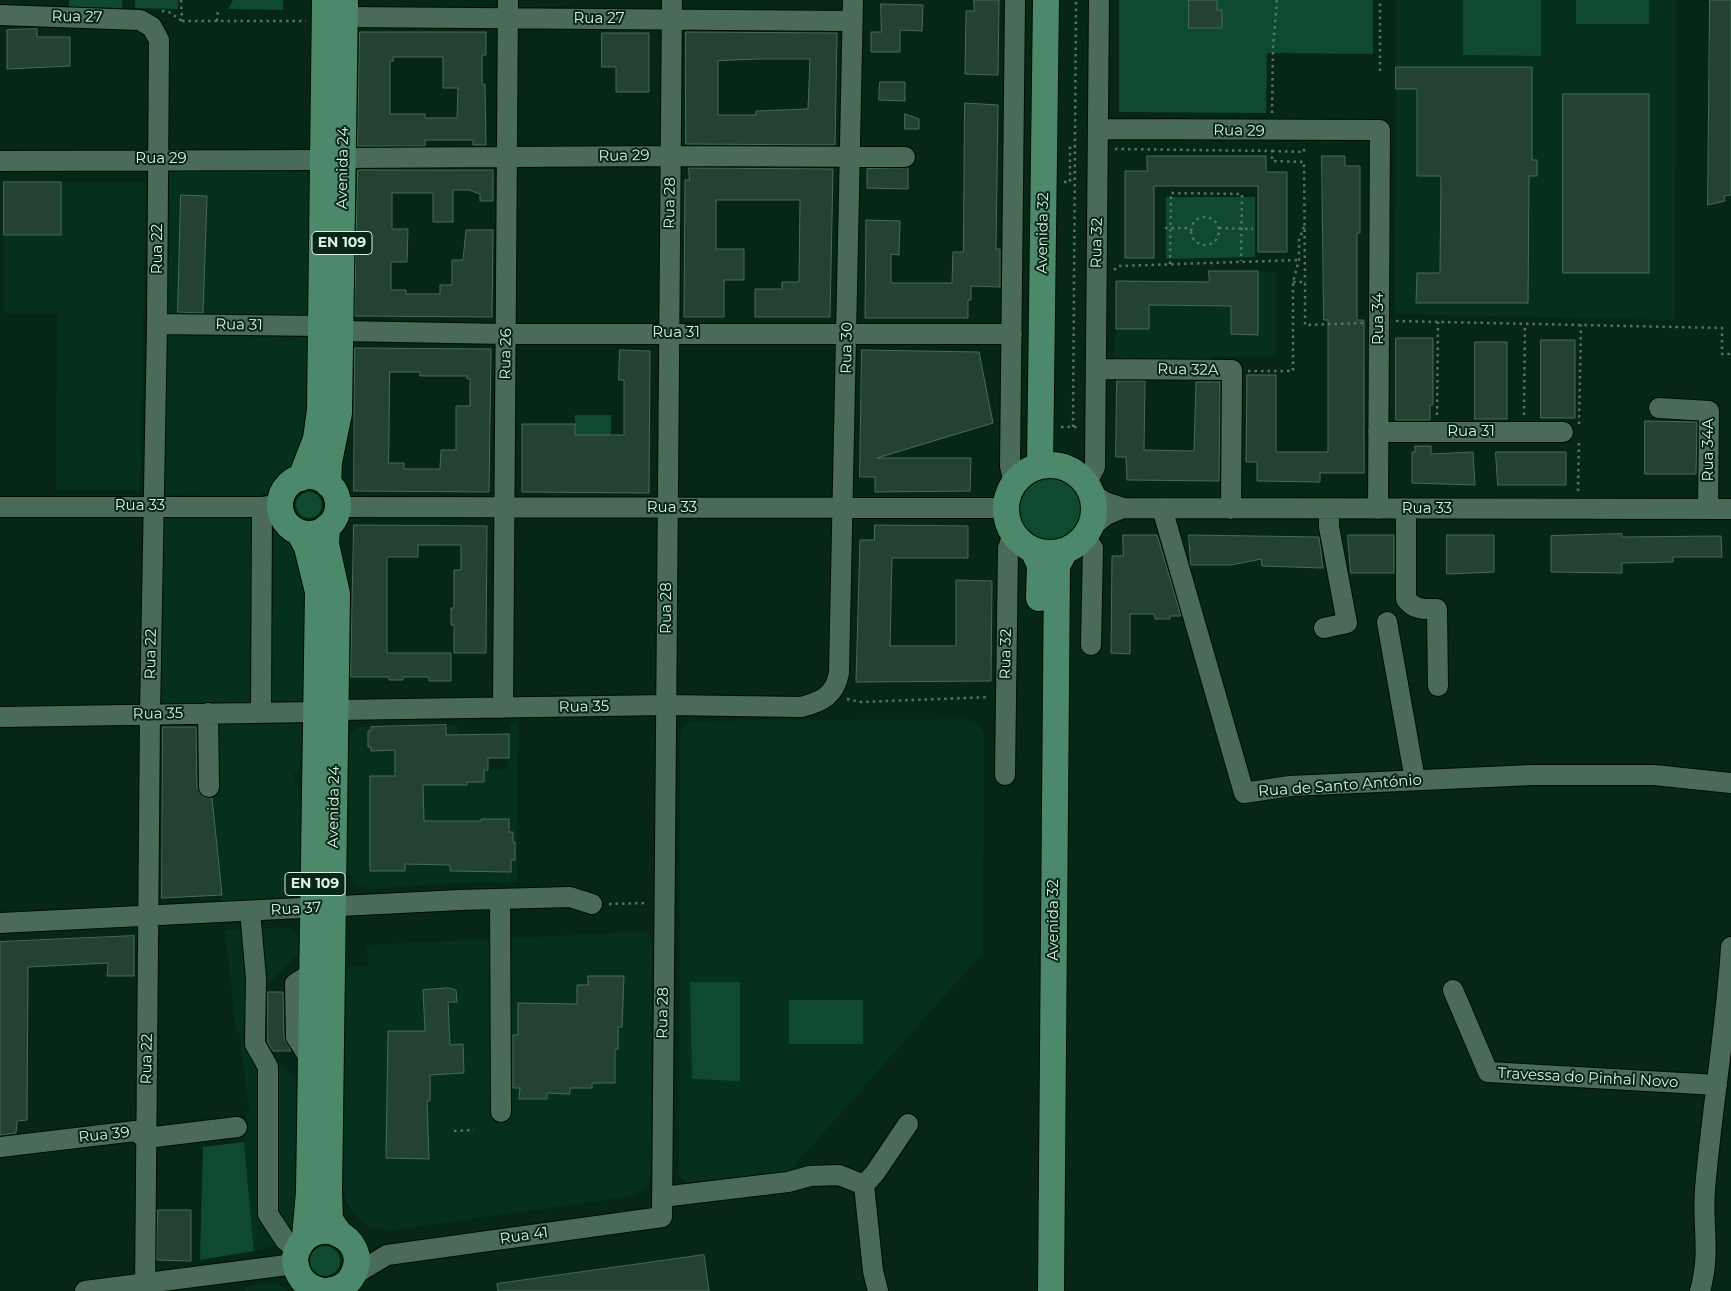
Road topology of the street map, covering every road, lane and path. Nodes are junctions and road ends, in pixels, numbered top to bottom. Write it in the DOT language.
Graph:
graph roads {
  1 [pos="182,0"];
  2 [pos="853,0"];
  3 [pos="1015,0"];
  4 [pos="1046,0"];
  5 [pos="1061,0"];
  6 [pos="1076,0"];
  7 [pos="1099,0"];
  8 [pos="1277,0"];
  9 [pos="1380,0"];
  10 [pos="218,9"];
  11 [pos="335,9"];
  12 [pos="508,9"];
  13 [pos="672,10"];
  14 [pos="0,15"];
  15 [pos="217,21"];
  16 [pos="852,21"];
  17 [pos="152,27"];
  18 [pos="1380,71"];
  19 [pos="1380,130"];
  20 [pos="1272,131"];
  21 [pos="1098,139"];
  22 [pos="1304,140"];
  23 [pos="1272,151"];
  24 [pos="671,156"];
  25 [pos="850,156"];
  26 [pos="905,157"];
  27 [pos="507,158"];
  28 [pos="159,159"];
  29 [pos="333,159"];
  30 [pos="0,161"];
  31 [pos="1304,227"];
  32 [pos="1165,228"];
  33 [pos="1170,228"];
  34 [pos="1191,228"];
  35 [pos="1219,228"];
  36 [pos="1241,228"];
  37 [pos="1253,229"];
  38 [pos="1298,260"];
  39 [pos="1241,261"];
  40 [pos="1170,264"];
  41 [pos="1113,271"];
  42 [pos="1293,282"];
  43 [pos="1305,282"];
  44 [pos="1379,316"];
  45 [pos="1438,322"];
  46 [pos="158,324"];
  47 [pos="1524,324"];
  48 [pos="1581,325"];
  49 [pos="331,328"];
  50 [pos="668,333"];
  51 [pos="848,333"];
  52 [pos="506,334"];
  53 [pos="1012,334"];
  54 [pos="1731,354"];
  55 [pos="1096,369"];
  56 [pos="1232,370"];
  57 [pos="1659,408"];
  58 [pos="1073,427"];
  59 [pos="1378,432"];
  60 [pos="1437,432"];
  61 [pos="1524,432"];
  62 [pos="1563,432"];
  63 [pos="1048,466"];
  64 [pos="301,478"];
  65 [pos="1014,483"];
  66 [pos="1088,488"];
  67 [pos="271,505"];
  68 [pos="154,506"];
  69 [pos="331,506"];
  70 [pos="0,507"];
  71 [pos="503,507"];
  72 [pos="667,508"];
  73 [pos="843,508"];
  74 [pos="1005,508"];
  75 [pos="1123,508"];
  76 [pos="1162,508"];
  77 [pos="1329,508"];
  78 [pos="1231,509"];
  79 [pos="1378,509"];
  80 [pos="1406,509"];
  81 [pos="1577,509"];
  82 [pos="1708,509"];
  83 [pos="1731,509"];
  84 [pos="299,532"];
  85 [pos="1013,534"];
  86 [pos="1079,539"];
  87 [pos="1033,550"];
  88 [pos="1387,622"];
  89 [pos="1324,628"];
  90 [pos="1092,645"];
  91 [pos="1438,686"];
  92 [pos="830,694"];
  93 [pos="1005,696"];
  94 [pos="668,705"];
  95 [pos="503,708"];
  96 [pos="326,711"];
  97 [pos="261,712"];
  98 [pos="208,713"];
  99 [pos="150,714"];
  100 [pos="0,718"];
  101 [pos="1005,775"];
  102 [pos="1415,780"];
  103 [pos="1731,783"];
  104 [pos="209,787"];
  105 [pos="500,899"];
  106 [pos="645,903"];
  107 [pos="592,904"];
  108 [pos="617,904"];
  109 [pos="323,908"];
  110 [pos="250,912"];
  111 [pos="148,916"];
  112 [pos="0,924"];
  113 [pos="1731,947"];
  114 [pos="1453,990"];
  115 [pos="1717,1085"];
  116 [pos="501,1112"];
  117 [pos="908,1124"];
  118 [pos="237,1127"];
  119 [pos="474,1130"];
  120 [pos="454,1131"];
  121 [pos="141,1134"];
  122 [pos="0,1147"];
  123 [pos="864,1185"];
  124 [pos="662,1207"];
  125 [pos="346,1239"];
  126 [pos="387,1255"];
  127 [pos="319,1276"];
  128 [pos="144,1287"];
  129 [pos="85,1291"];
  130 [pos="878,1291"];
  131 [pos="1034,1291"];
  132 [pos="1051,1291"];
  133 [pos="1700,1291"];
  1 -- 15 [label="path"];
  2 -- 16 [label="street, Rua 30"];
  3 -- 53 [label="street"];
  4 -- 63 [label="main road, Avenida 32"];
  5 -- 63 [label="main road, Avenida 32"];
  6 -- 58 [label="path"];
  7 -- 21 [label="street, Rua 32"];
  8 -- 20 [label="path"];
  9 -- 18 [label="path"];
  10 -- 15 [label="path"];
  11 -- 12 [label="street, Rua 27"];
  11 -- 15 [label="path"];
  11 -- 29 [label="main road, Avenida 24 / EN 109"];
  12 -- 13 [label="street, Rua 27"];
  12 -- 27 [label="street, Rua 26"];
  13 -- 16 [label="street, Rua 27"];
  13 -- 24 [label="street, Rua 28"];
  14 -- 17 [label="street, Rua 27"];
  16 -- 25 [label="street, Rua 30"];
  17 -- 28 [label="street, Rua 22"];
  19 -- 20 [label="street, Rua 29"];
  19 -- 44 [label="street, Rua 34"];
  20 -- 21 [label="street, Rua 29"];
  21 -- 23 [label="path"];
  21 -- 55 [label="street, Rua 32"];
  22 -- 23 [label="path"];
  23 -- 31 [label="path"];
  24 -- 25 [label="street, Rua 29"];
  24 -- 27 [label="street, Rua 29"];
  24 -- 50 [label="street, Rua 28"];
  25 -- 26 [label="street, Rua 29"];
  25 -- 51 [label="street, Rua 30"];
  27 -- 29 [label="street, Rua 29"];
  27 -- 52 [label="street, Rua 26"];
  28 -- 29 [label="street, Rua 29"];
  28 -- 30 [label="street, Rua 29"];
  28 -- 46 [label="street, Rua 22"];
  29 -- 49 [label="main road, Avenida 24 / EN 109"];
  31 -- 38 [label="path"];
  31 -- 43 [label="path"];
  32 -- 33 [label="path"];
  33 -- 34 [label="path"];
  33 -- 36 [label="path"];
  33 -- 40 [label="path"];
  34 -- 35 [label="path"];
  34 -- 35 [label="path"];
  35 -- 36 [label="path"];
  36 -- 37 [label="path"];
  36 -- 39 [label="path"];
  38 -- 39 [label="path"];
  38 -- 42 [label="path"];
  39 -- 40 [label="path"];
  40 -- 41 [label="path"];
  42 -- 43 [label="path"];
  42 -- 56 [label="path"];
  43 -- 44 [label="path"];
  44 -- 45 [label="path"];
  44 -- 59 [label="street, Rua 34"];
  45 -- 47 [label="path"];
  45 -- 60 [label="path"];
  46 -- 49 [label="street, Rua 31"];
  46 -- 68 [label="street, Rua 22"];
  47 -- 48 [label="path"];
  47 -- 61 [label="path"];
  48 -- 54 [label="path"];
  48 -- 81 [label="path"];
  49 -- 52 [label="street, Rua 31"];
  49 -- 64 [label="main road, Avenida 24 / EN 109"];
  49 -- 69 [label="main road, Avenida 24 / EN 109"];
  50 -- 51 [label="street, Rua 31"];
  50 -- 52 [label="street, Rua 31"];
  50 -- 72 [label="street, Rua 28"];
  51 -- 53 [label="street, Rua 31"];
  51 -- 73 [label="street, Rua 30"];
  52 -- 71 [label="street, Rua 26"];
  53 -- 65 [label="street"];
  55 -- 56 [label="street, Rua 32A"];
  55 -- 66 [label="street, Rua 32"];
  56 -- 78 [label="street, Rua 32A"];
  57 -- 82 [label="street, Rua 34A"];
  59 -- 60 [label="street, Rua 31"];
  59 -- 79 [label="street, Rua 34"];
  60 -- 61 [label="street, Rua 31"];
  61 -- 62 [label="street, Rua 31"];
  63 -- 65 [label="main road"];
  63 -- 66 [label="main road"];
  64 -- 67 [label="main road, Avenida 24 / EN 109"];
  64 -- 69 [label="main road"];
  65 -- 74 [label="main road"];
  66 -- 75 [label="street, Rua 33"];
  66 -- 86 [label="main road"];
  67 -- 68 [label="street, Rua 33"];
  67 -- 84 [label="main road, Avenida 24 / EN 109"];
  67 -- 97 [label="street"];
  68 -- 70 [label="street, Rua 33"];
  68 -- 99 [label="street, Rua 22"];
  69 -- 71 [label="street, Rua 33"];
  69 -- 84 [label="main road"];
  69 -- 96 [label="main road, Avenida 24 / EN 109"];
  71 -- 72 [label="street, Rua 33"];
  71 -- 95 [label="street, Rua 26"];
  72 -- 73 [label="street, Rua 33"];
  72 -- 94 [label="street, Rua 28"];
  73 -- 74 [label="street, Rua 33"];
  73 -- 92 [label="street, Rua 30"];
  74 -- 85 [label="main road"];
  75 -- 76 [label="street, Rua 33"];
  75 -- 86 [label="street, Rua 33"];
  76 -- 78 [label="street, Rua 33"];
  76 -- 102 [label="street, Rua de Santo António"];
  77 -- 78 [label="street, Rua 33"];
  77 -- 79 [label="street, Rua 33"];
  77 -- 89 [label="street"];
  79 -- 80 [label="street, Rua 33"];
  80 -- 81 [label="street, Rua 33"];
  80 -- 91 [label="street"];
  81 -- 82 [label="street, Rua 33"];
  82 -- 83 [label="street, Rua 33"];
  84 -- 96 [label="main road, Avenida 24 / EN 109"];
  85 -- 87 [label="main road"];
  85 -- 93 [label="street, Rua 32"];
  86 -- 87 [label="main road"];
  86 -- 90 [label="street"];
  86 -- 132 [label="main road, Avenida 32"];
  87 -- 131 [label="main road, Avenida 32"];
  88 -- 102 [label="street"];
  92 -- 93 [label="path"];
  92 -- 94 [label="street, Rua 35"];
  93 -- 101 [label="street, Rua 32"];
  94 -- 95 [label="street, Rua 35"];
  94 -- 124 [label="street, Rua 28"];
  95 -- 96 [label="street, Rua 35"];
  96 -- 97 [label="street, Rua 35"];
  96 -- 109 [label="main road, Avenida 24 / EN 109"];
  97 -- 98 [label="street, Rua 35"];
  98 -- 99 [label="street, Rua 35"];
  98 -- 104 [label="street"];
  99 -- 100 [label="street, Rua 35"];
  99 -- 111 [label="street, Rua 22"];
  102 -- 103 [label="street, Rua de Santo António"];
  105 -- 107 [label="street, Rua 37"];
  105 -- 109 [label="street, Rua 37"];
  105 -- 116 [label="street"];
  106 -- 108 [label="path"];
  109 -- 110 [label="street, Rua 37"];
  109 -- 125 [label="main road, Avenida 24 / EN 109"];
  109 -- 127 [label="main road, Avenida 24 / EN 109"];
  110 -- 111 [label="street, Rua 37"];
  110 -- 127 [label="street"];
  111 -- 112 [label="street, Rua 37"];
  111 -- 121 [label="street, Rua 22"];
  113 -- 115 [label="street"];
  114 -- 115 [label="street, Travessa do Pinhal Novo"];
  115 -- 133 [label="street"];
  117 -- 123 [label="street"];
  118 -- 121 [label="street, Rua 39"];
  119 -- 120 [label="path"];
  121 -- 122 [label="street, Rua 39"];
  121 -- 128 [label="street, Rua 22"];
  123 -- 124 [label="street, Rua 41"];
  123 -- 130 [label="street"];
  124 -- 126 [label="street, Rua 41"];
  125 -- 126 [label="street, Rua 41"];
  125 -- 127 [label="main road, Avenida 24 / EN 109"];
  125 -- 127 [label="main road"];
  126 -- 127 [label="street, Rua 41"];
  127 -- 128 [label="street, Rua 41"];
  128 -- 129 [label="street, Rua 41"];
}
